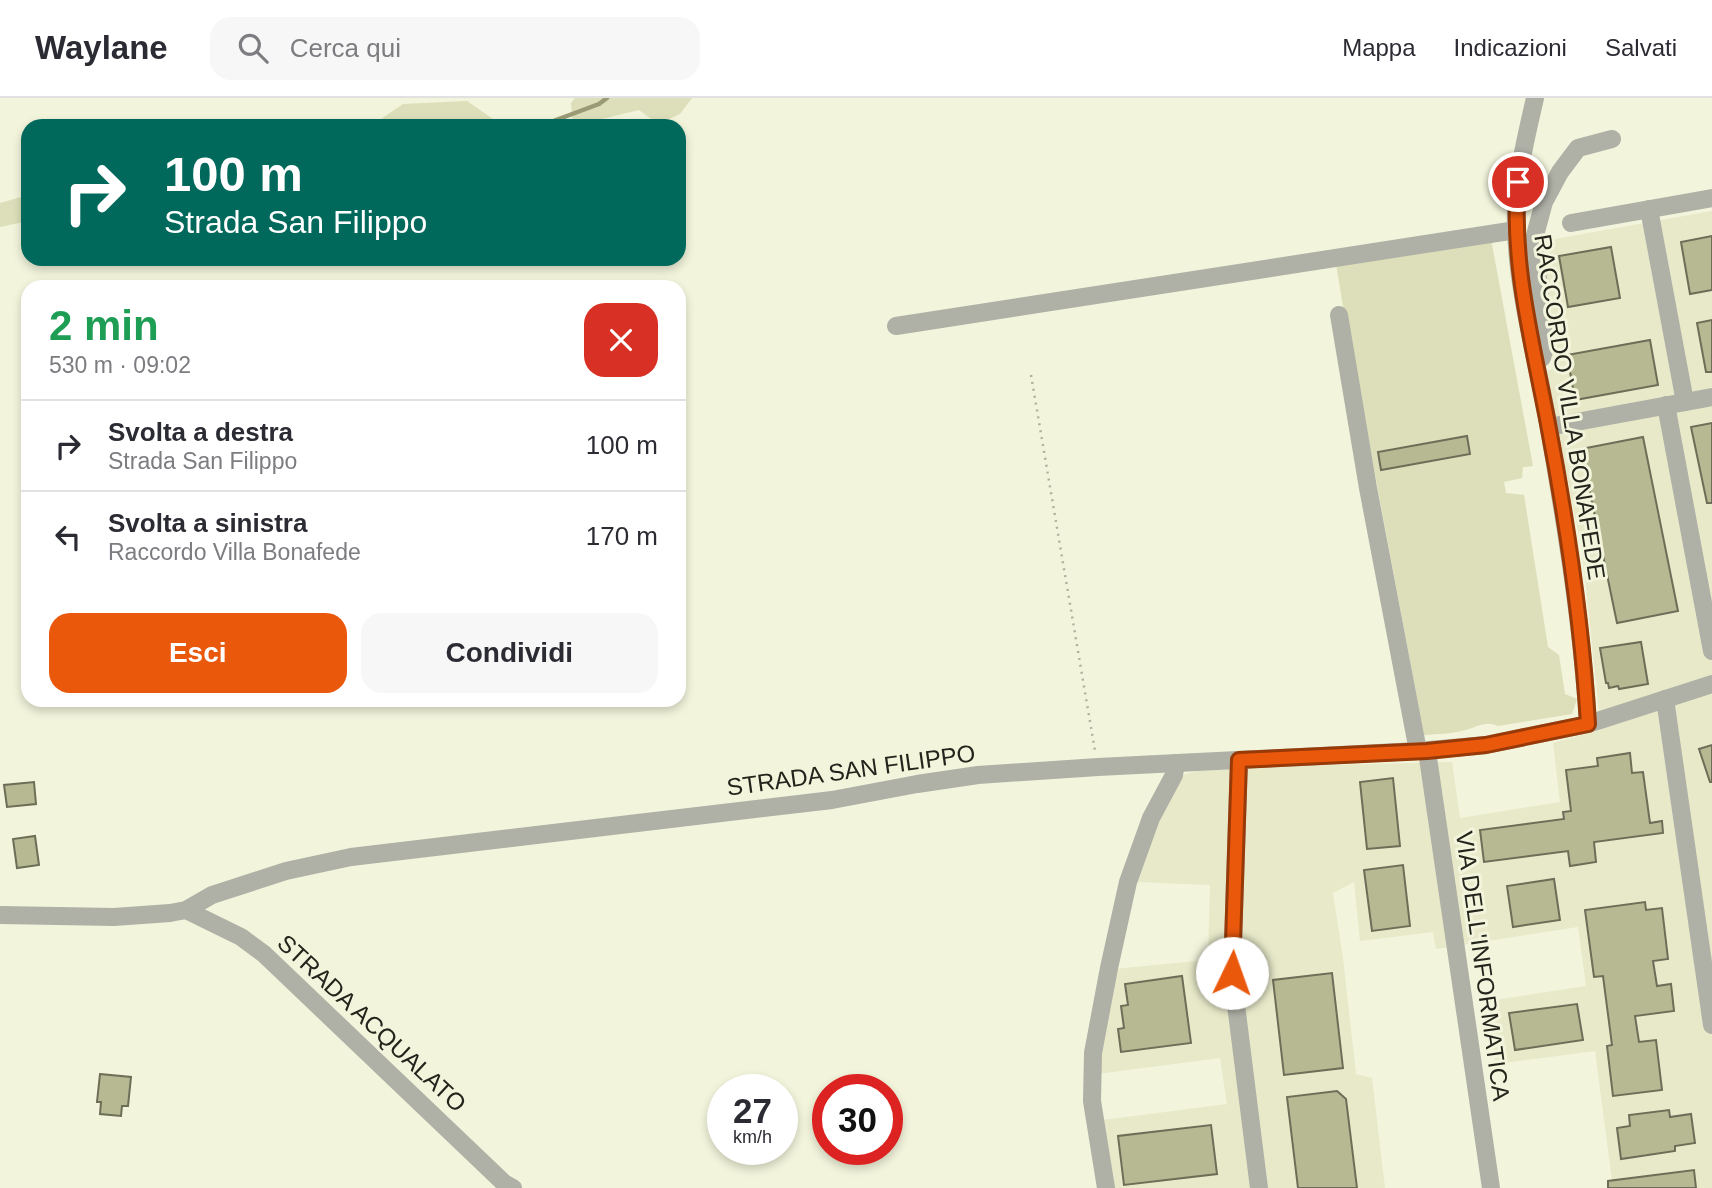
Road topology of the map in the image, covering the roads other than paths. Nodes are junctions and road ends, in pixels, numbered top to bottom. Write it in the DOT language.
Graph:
graph roads {
  1 [pos="1535,98"];
  2 [pos="1612,139"];
  3 [pos="1712,198"];
  4 [pos="1649,209"];
  5 [pos="1571,223"];
  6 [pos="1516,230"];
  7 [pos="1339,315"];
  8 [pos="896,326"];
  9 [pos="1539,375"];
  10 [pos="1712,397"];
  11 [pos="1685,402"];
  12 [pos="1667,405"];
  13 [pos="1549,427"];
  14 [pos="1712,651"];
  15 [pos="1712,684"];
  16 [pos="1665,699"];
  17 [pos="1588,724"];
  18 [pos="1423,751"];
  19 [pos="1239,760"];
  20 [pos="1176,763"];
  21 [pos="186,910"];
  22 [pos="0,915"];
  23 [pos="1710,992"];
  24 [pos="1712,1025"];
  25 [pos="513,1188"];
  26 [pos="1106,1188"];
  27 [pos="1259,1188"];
  28 [pos="1491,1188"];
  1 -- 6 [label="street, RACCORDO VILLA BONAFEDE"];
  2 -- 9 [label="street"];
  3 -- 4 [label="street"];
  4 -- 5 [label="street"];
  4 -- 11 [label="street"];
  6 -- 8 [label="street"];
  6 -- 9 [label="street, RACCORDO VILLA BONAFEDE"];
  7 -- 18 [label="street, VIA DELL'INFORMATICA"];
  9 -- 13 [label="street, RACCORDO VILLA BONAFEDE"];
  10 -- 11 [label="street"];
  11 -- 12 [label="street"];
  12 -- 13 [label="street"];
  12 -- 14 [label="street"];
  13 -- 17 [label="street, RACCORDO VILLA BONAFEDE"];
  15 -- 16 [label="street, STRADA SAN FILIPPO"];
  16 -- 17 [label="street, STRADA SAN FILIPPO"];
  16 -- 23 [label="street"];
  17 -- 18 [label="street, STRADA SAN FILIPPO"];
  18 -- 19 [label="street, STRADA SAN FILIPPO"];
  18 -- 28 [label="street, VIA DELL'INFORMATICA"];
  19 -- 20 [label="street, STRADA SAN FILIPPO"];
  19 -- 27 [label="street"];
  20 -- 21 [label="street, STRADA SAN FILIPPO"];
  20 -- 26 [label="street"];
  21 -- 22 [label="street, STRADA SAN FILIPPO"];
  21 -- 25 [label="street, STRADA ACQUALATO"];
  23 -- 24 [label="street"];
}
